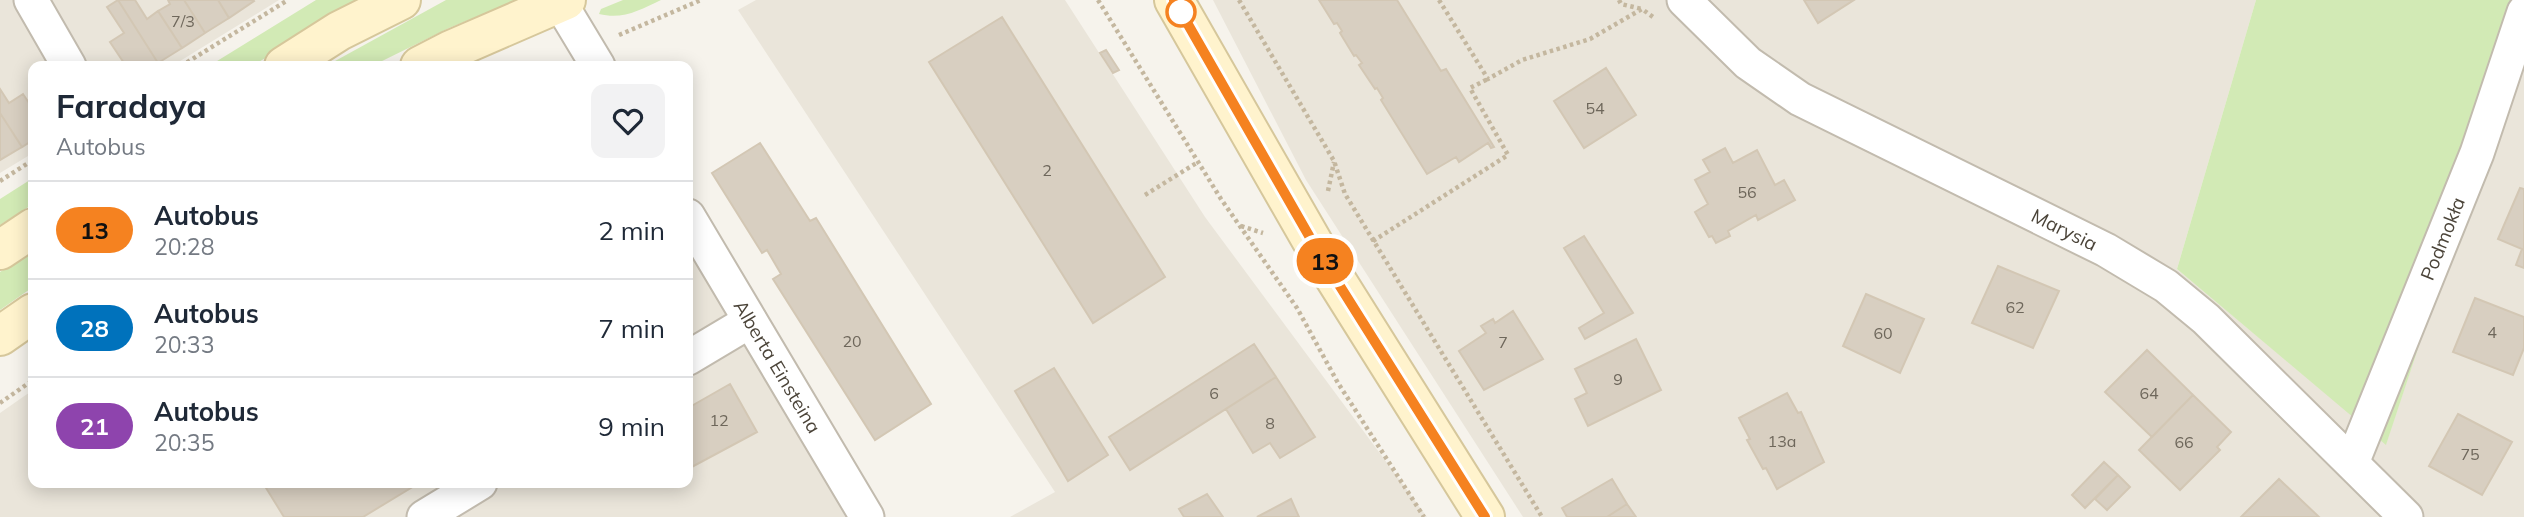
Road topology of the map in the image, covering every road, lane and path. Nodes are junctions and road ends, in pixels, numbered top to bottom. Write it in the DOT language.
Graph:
graph roads {
  1 [pos="31,0"];
  2 [pos="288,0"];
  3 [pos="401,0"];
  4 [pos="701,0"];
  5 [pos="1098,0"];
  6 [pos="1174,0"];
  7 [pos="1239,0"];
  8 [pos="1439,0"];
  9 [pos="1619,0"];
  10 [pos="564,1"];
  11 [pos="1642,9"];
  12 [pos="1672,11"];
  13 [pos="2524,12"];
  14 [pos="619,36"];
  15 [pos="66,61"];
  16 [pos="189,61"];
  17 [pos="293,61"];
  18 [pos="429,61"];
  19 [pos="595,61"];
  20 [pos="1488,79"];
  21 [pos="1198,162"];
  22 [pos="28,163"];
  23 [pos="0,181"];
  24 [pos="1145,195"];
  25 [pos="693,224"];
  26 [pos="28,231"];
  27 [pos="1373,241"];
  28 [pos="0,250"];
  29 [pos="28,316"];
  30 [pos="750,321"];
  31 [pos="0,336"];
  32 [pos="693,355"];
  33 [pos="28,383"];
  34 [pos="0,403"];
  35 [pos="2353,463"];
  36 [pos="472,488"];
  37 [pos="424,517"];
  38 [pos="867,517"];
  39 [pos="1424,517"];
  40 [pos="1485,517"];
  41 [pos="1542,517"];
  42 [pos="2406,517"];
  1 -- 15 [label="street"];
  2 -- 16 [label="path"];
  3 -- 17 [label="street"];
  4 -- 14 [label="path"];
  5 -- 21 [label="path"];
  6 -- 40 [label="street"];
  7 -- 27 [label="path"];
  8 -- 20 [label="path"];
  9 -- 11 [label="path"];
  10 -- 18 [label="street"];
  10 -- 19 [label="street"];
  11 -- 12 [label="path"];
  11 -- 20 [label="path"];
  12 -- 35 [label="street, Marysia"];
  13 -- 35 [label="street, Podmokła"];
  20 -- 27 [label="path"];
  21 -- 24 [label="path"];
  21 -- 39 [label="path"];
  22 -- 23 [label="path"];
  25 -- 30 [label="street, Alberta Einsteina"];
  26 -- 28 [label="street"];
  27 -- 41 [label="path"];
  29 -- 31 [label="street"];
  30 -- 32 [label="street"];
  30 -- 38 [label="street, Alberta Einsteina"];
  33 -- 34 [label="path"];
  35 -- 42 [label="street, Marysia"];
  36 -- 37 [label="street"];
}
